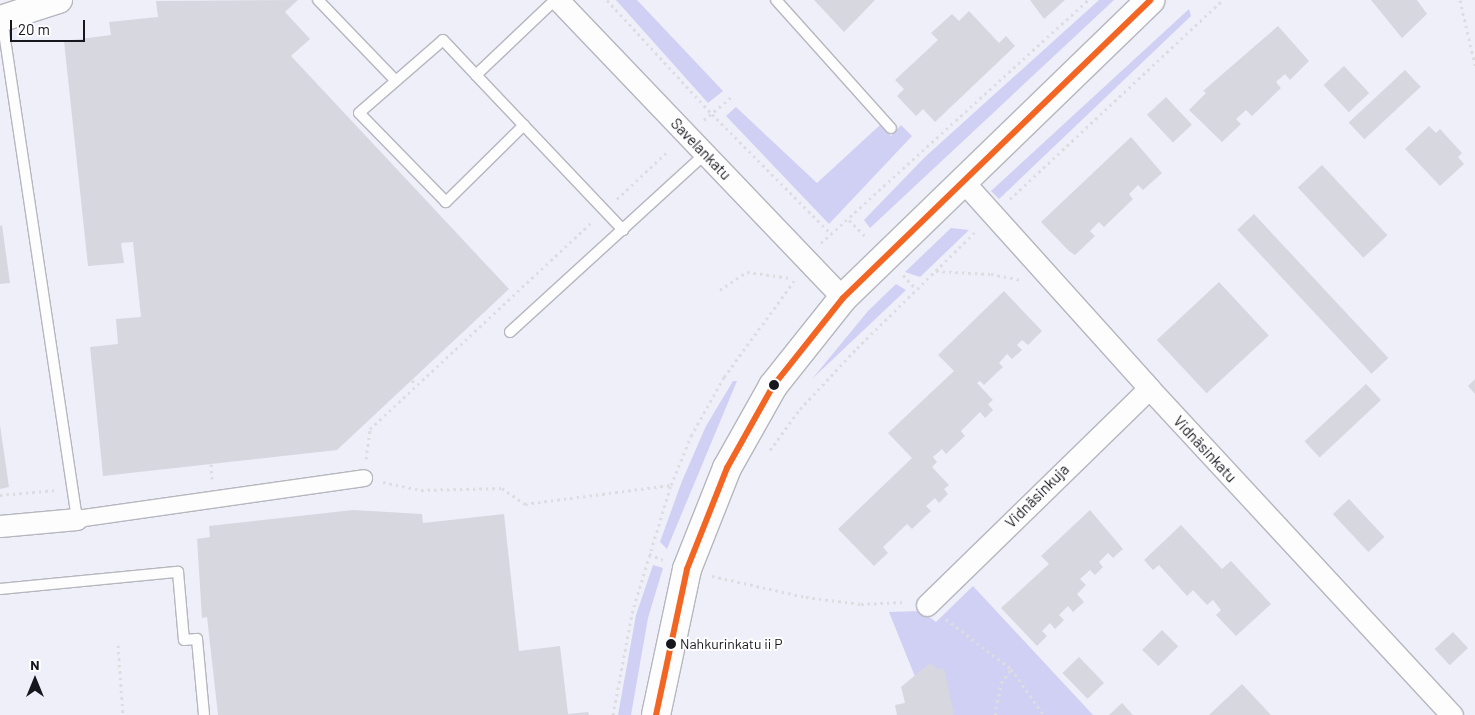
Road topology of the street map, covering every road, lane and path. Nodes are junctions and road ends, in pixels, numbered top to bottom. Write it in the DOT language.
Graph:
graph roads {
  1 [pos="59,0"];
  2 [pos="318,0"];
  3 [pos="557,0"];
  4 [pos="608,0"];
  5 [pos="776,0"];
  6 [pos="1150,0"];
  7 [pos="1223,0"];
  8 [pos="1460,0"];
  9 [pos="1,19"];
  10 [pos="1475,65"];
  11 [pos="476,75"];
  12 [pos="396,81"];
  13 [pos="734,95"];
  14 [pos="712,114"];
  15 [pos="524,125"];
  16 [pos="891,128"];
  17 [pos="669,150"];
  18 [pos="705,154"];
  19 [pos="961,179"];
  20 [pos="604,210"];
  21 [pos="994,213"];
  22 [pos="623,230"];
  23 [pos="829,232"];
  24 [pos="935,271"];
  25 [pos="796,278"];
  26 [pos="1024,281"];
  27 [pos="720,290"];
  28 [pos="843,298"];
  29 [pos="510,332"];
  30 [pos="412,380"];
  31 [pos="415,384"];
  32 [pos="1148,388"];
  33 [pos="767,454"];
  34 [pos="364,478"];
  35 [pos="671,485"];
  36 [pos="73,488"];
  37 [pos="0,496"];
  38 [pos="78,519"];
  39 [pos="0,526"];
  40 [pos="717,567"];
  41 [pos="715,576"];
  42 [pos="712,585"];
  43 [pos="0,589"];
  44 [pos="927,605"];
  45 [pos="118,645"];
  46 [pos="1010,669"];
  47 [pos="123,715"];
  48 [pos="204,715"];
  49 [pos="656,715"];
  50 [pos="995,715"];
  51 [pos="1044,715"];
  52 [pos="1452,715"];
  1 -- 9 [label="street"];
  2 -- 12 [label="lane"];
  3 -- 11 [label="lane"];
  3 -- 18 [label="street, Savelankatu"];
  4 -- 14 [label="path"];
  5 -- 16 [label="lane"];
  6 -- 19 [label="main road"];
  7 -- 21 [label="path"];
  8 -- 10 [label="path"];
  9 -- 36 [label="lane"];
  11 -- 12 [label="lane"];
  11 -- 15 [label="lane"];
  12 -- 15 [label="lane"];
  13 -- 14 [label="path"];
  14 -- 23 [label="path"];
  15 -- 20 [label="lane"];
  17 -- 20 [label="path"];
  18 -- 22 [label="lane"];
  18 -- 28 [label="street, Savelankatu"];
  19 -- 21 [label="street, Vidnäsinkatu"];
  19 -- 28 [label="main road"];
  20 -- 22 [label="lane"];
  20 -- 31 [label="path"];
  21 -- 24 [label="path"];
  21 -- 32 [label="street, Vidnäsinkatu"];
  22 -- 29 [label="lane"];
  24 -- 26 [label="path"];
  24 -- 33 [label="path"];
  25 -- 27 [label="path"];
  28 -- 49 [label="main road"];
  30 -- 31 [label="path"];
  31 -- 34 [label="path"];
  32 -- 44 [label="street, Vidnäsinkuja"];
  32 -- 52 [label="street, Vidnäsinkatu"];
  34 -- 35 [label="path"];
  34 -- 38 [label="street"];
  36 -- 37 [label="path"];
  36 -- 38 [label="lane"];
  38 -- 39 [label="street"];
  40 -- 41 [label="path"];
  41 -- 42 [label="path"];
  41 -- 44 [label="path"];
  43 -- 48 [label="lane"];
  44 -- 46 [label="path"];
  45 -- 47 [label="path"];
  46 -- 50 [label="path"];
  46 -- 51 [label="path"];
}
